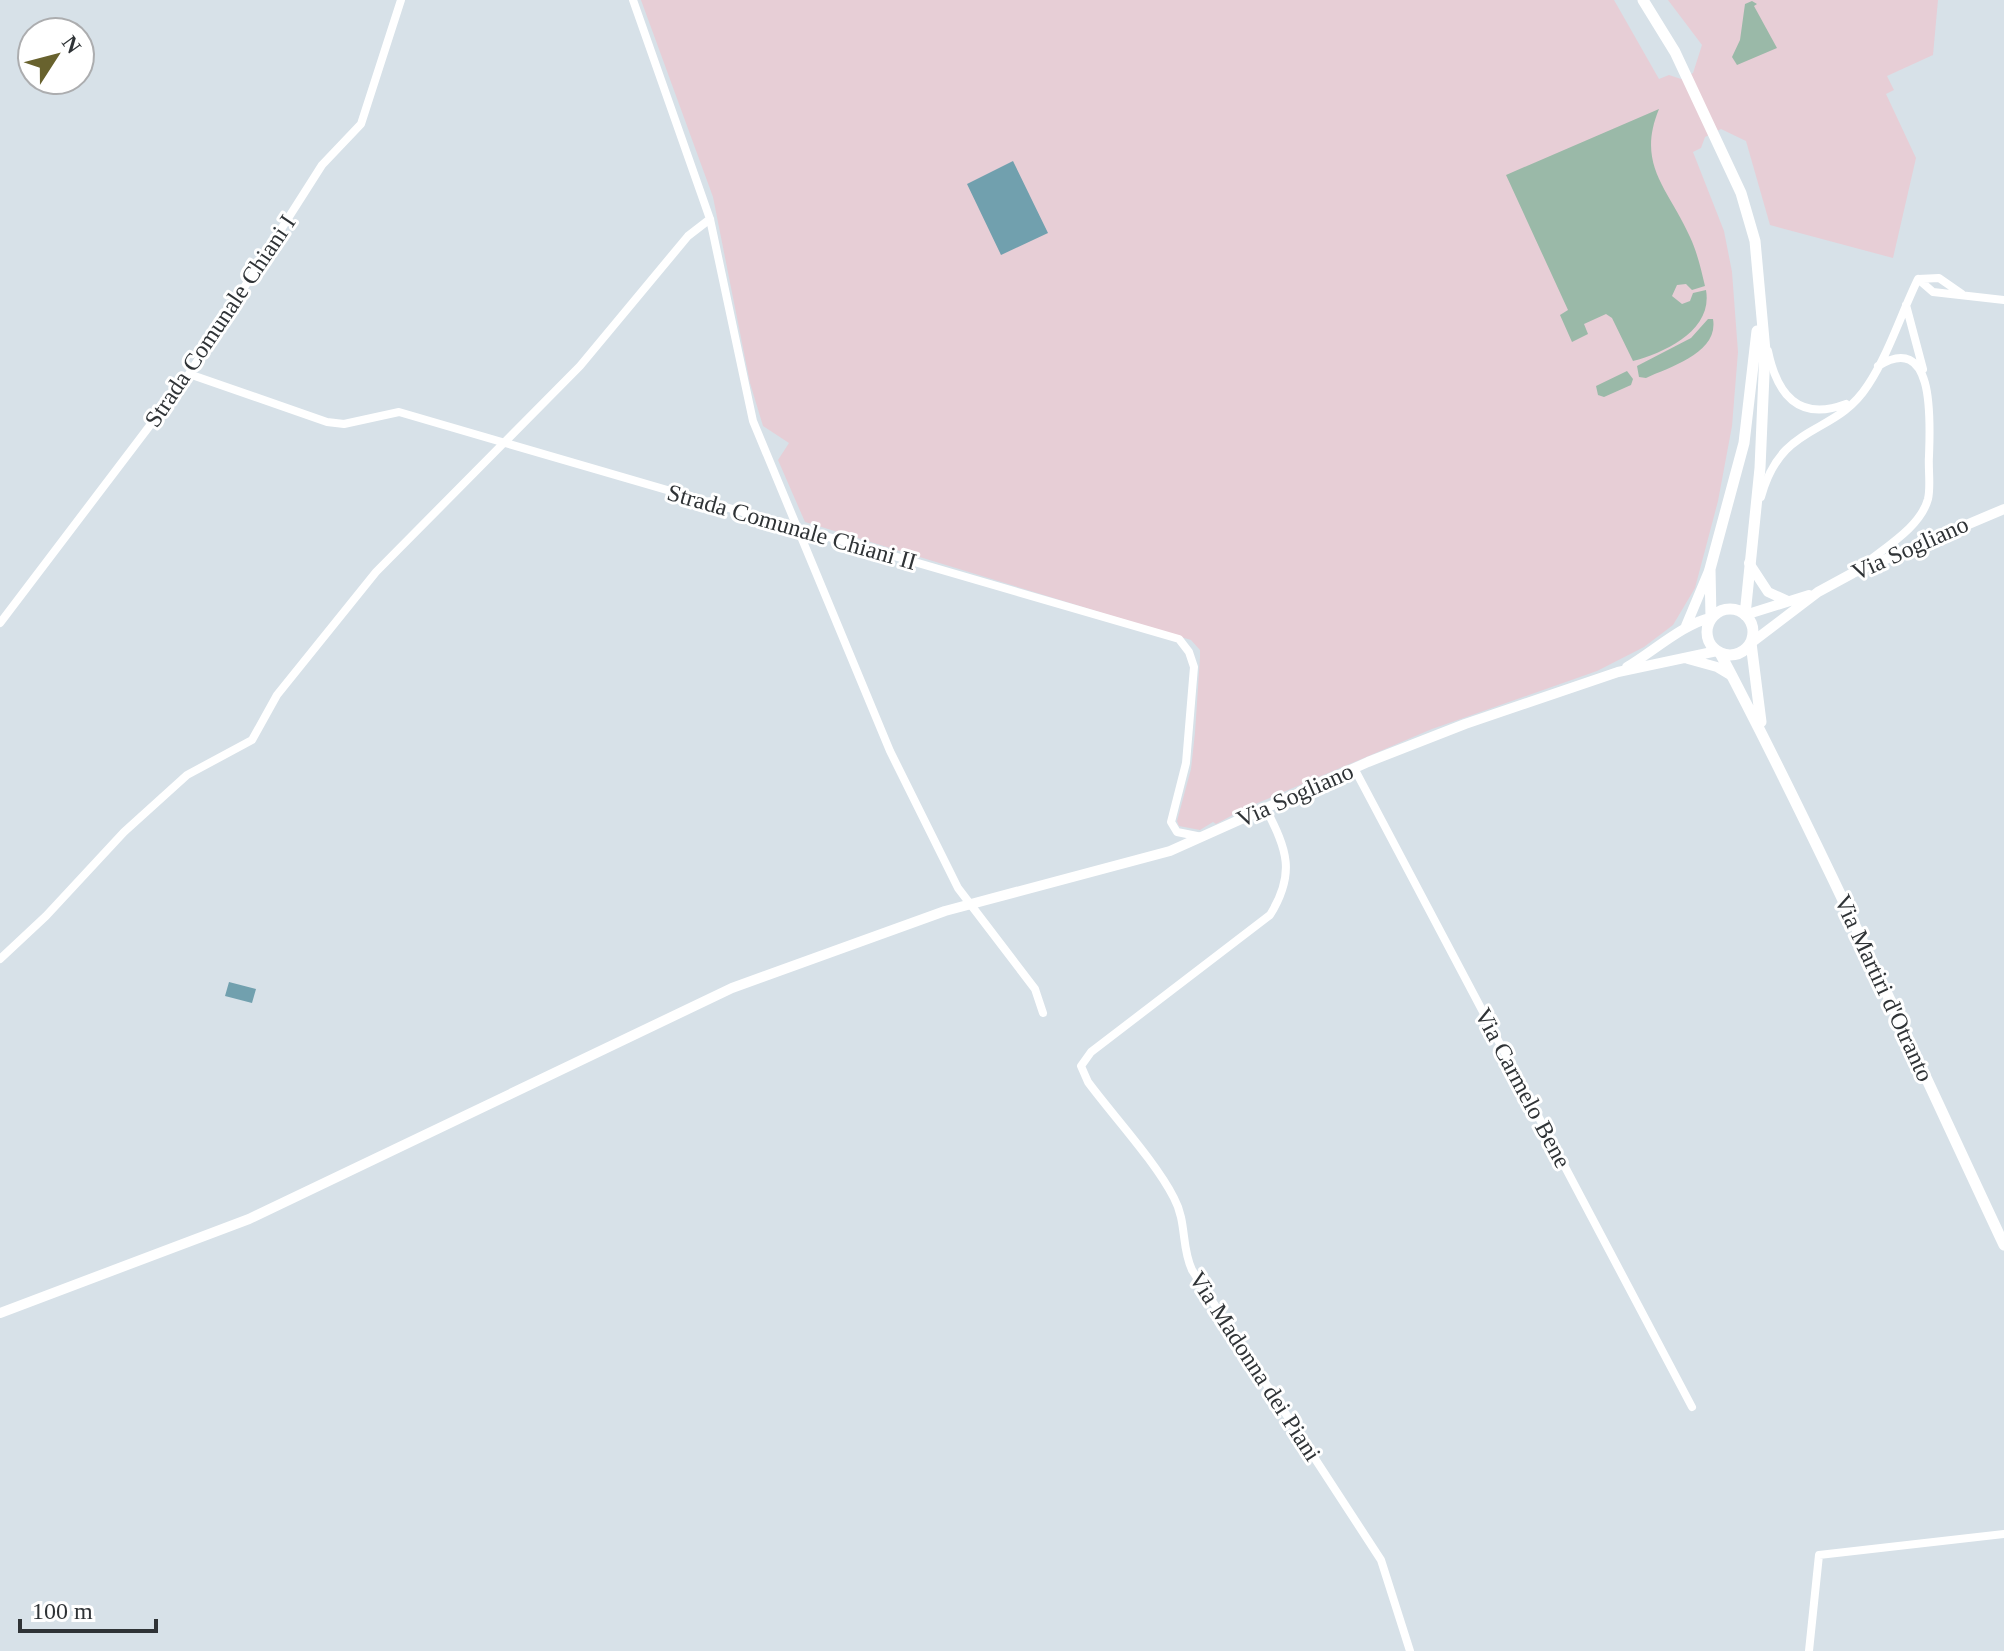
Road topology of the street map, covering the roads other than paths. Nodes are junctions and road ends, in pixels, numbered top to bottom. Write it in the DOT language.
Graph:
graph roads {
  1 [pos="401,0"];
  2 [pos="633,0"];
  3 [pos="1643,0"];
  4 [pos="710,219"];
  5 [pos="1918,279"];
  6 [pos="1933,292"];
  7 [pos="1962,294"];
  8 [pos="1908,300"];
  9 [pos="2004,300"];
  10 [pos="1759,302"];
  11 [pos="1761,322"];
  12 [pos="1877,366"];
  13 [pos="189,374"];
  14 [pos="1924,375"];
  15 [pos="1851,402"];
  16 [pos="504,444"];
  17 [pos="2004,509"];
  18 [pos="800,528"];
  19 [pos="1751,537"];
  20 [pos="1749,563"];
  21 [pos="1710,569"];
  22 [pos="1853,573"];
  23 [pos="1818,592"];
  24 [pos="1788,601"];
  25 [pos="1745,615"];
  26 [pos="1711,618"];
  27 [pos="0,623"];
  28 [pos="1685,628"];
  29 [pos="1751,643"];
  30 [pos="1718,652"];
  31 [pos="1682,658"];
  32 [pos="1618,672"];
  33 [pos="1732,676"];
  34 [pos="1763,730"];
  35 [pos="1354,768"];
  36 [pos="1266,809"];
  37 [pos="1202,837"];
  38 [pos="969,905"];
  39 [pos="0,959"];
  40 [pos="1043,1013"];
  41 [pos="2004,1245"];
  42 [pos="0,1313"];
  43 [pos="1692,1407"];
  44 [pos="2004,1534"];
  45 [pos="1410,1651"];
  46 [pos="1809,1651"];
  1 -- 13 [label="street, Strada Comunale Chiani I"];
  2 -- 4 [label="street"];
  3 -- 10 [label="main road"];
  4 -- 16 [label="street"];
  4 -- 18 [label="street"];
  5 -- 6 [label="street"];
  5 -- 7 [label="street"];
  5 -- 8 [label="street"];
  6 -- 7 [label="street"];
  6 -- 8 [label="street"];
  7 -- 9 [label="street"];
  8 -- 12 [label="street"];
  8 -- 14 [label="street"];
  10 -- 11 [label="main road"];
  10 -- 21 [label="main road"];
  11 -- 15 [label="street"];
  11 -- 19 [label="main road"];
  12 -- 14 [label="street"];
  12 -- 15 [label="street"];
  13 -- 16 [label="street, Strada Comunale Chiani II"];
  13 -- 27 [label="street, Strada Comunale Chiani I"];
  14 -- 22 [label="street"];
  15 -- 19 [label="street"];
  16 -- 18 [label="street, Strada Comunale Chiani II"];
  16 -- 39 [label="street"];
  17 -- 22 [label="street, Via Sogliano"];
  18 -- 37 [label="street, Strada Comunale Chiani II"];
  18 -- 38 [label="street"];
  19 -- 20 [label="main road"];
  20 -- 24 [label="street"];
  20 -- 25 [label="main road"];
  21 -- 26 [label="main road"];
  21 -- 28 [label="street"];
  22 -- 23 [label="street, Via Sogliano"];
  23 -- 24 [label="street, Via Sogliano"];
  23 -- 29 [label="street, Via Sogliano"];
  24 -- 25 [label="street, Via Sogliano"];
  25 -- 26 [label="main road, Via Sogliano"];
  25 -- 29 [label="main road"];
  26 -- 28 [label="street, Via Sogliano"];
  26 -- 30 [label="main road"];
  28 -- 32 [label="street, Via Sogliano"];
  29 -- 30 [label="main road, Via Sogliano"];
  29 -- 34 [label="main road, Via Martiri d'Otranto"];
  30 -- 31 [label="street, Via Sogliano"];
  30 -- 33 [label="main road, Via Martiri d'Otranto"];
  31 -- 32 [label="street, Via Sogliano"];
  31 -- 33 [label="street, Via Sogliano"];
  32 -- 35 [label="street, Via Sogliano"];
  33 -- 34 [label="main road, Via Martiri d'Otranto"];
  34 -- 41 [label="main road, Via Martiri d'Otranto"];
  35 -- 36 [label="street, Via Sogliano"];
  35 -- 43 [label="street, Via Carmelo Bene"];
  36 -- 37 [label="street, Via Sogliano"];
  36 -- 45 [label="street, Via Madonna dei Piani"];
  37 -- 38 [label="street, Via Sogliano"];
  38 -- 40 [label="street"];
  38 -- 42 [label="street, Via Sogliano"];
  44 -- 46 [label="street"];
}
